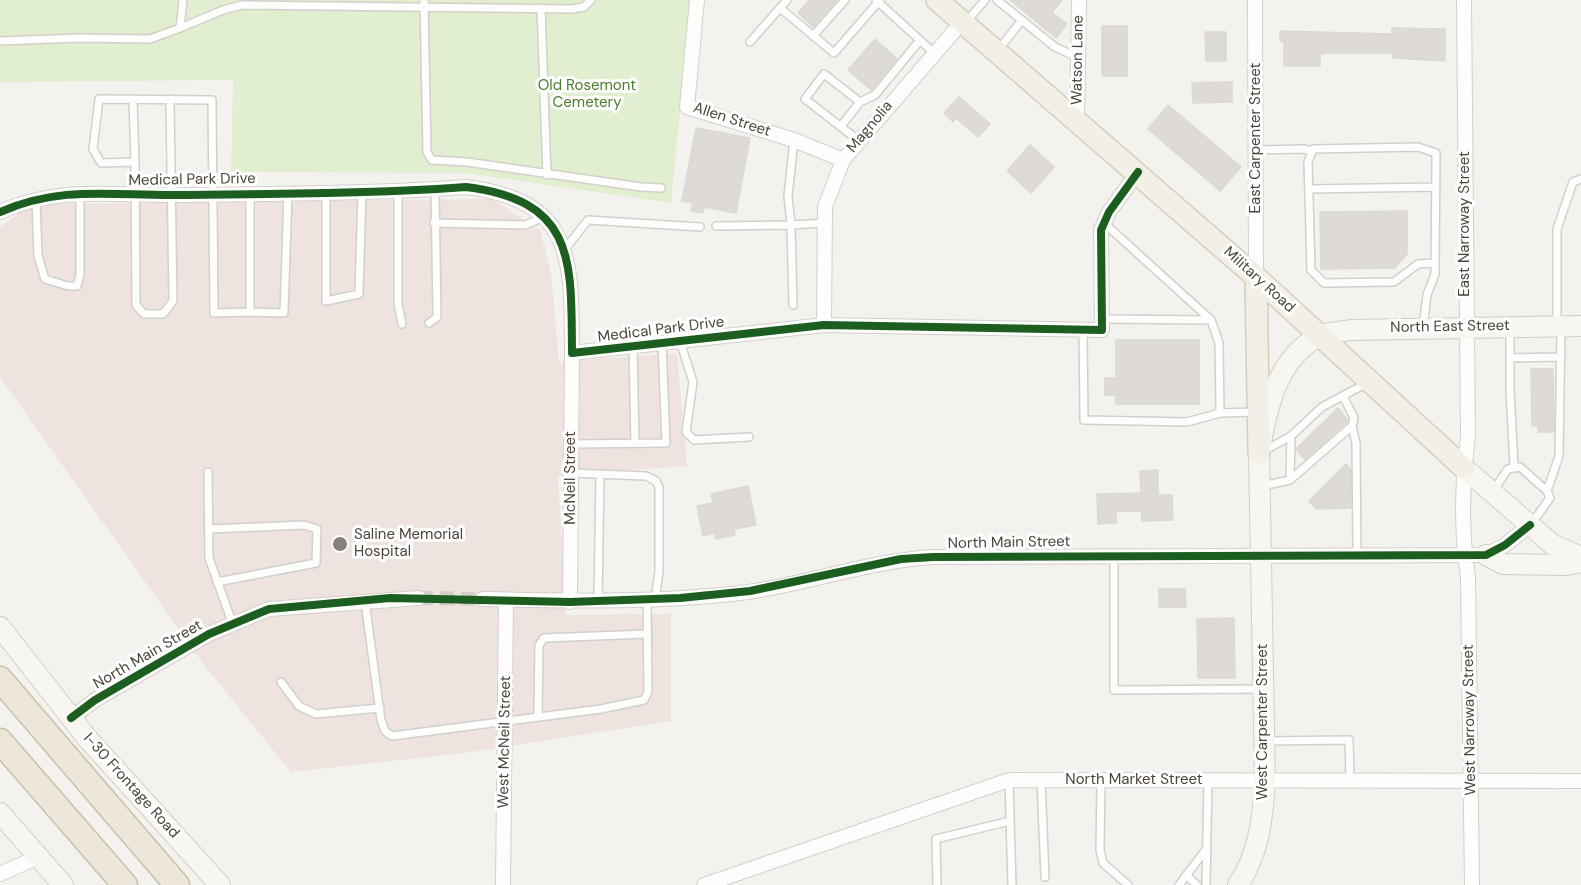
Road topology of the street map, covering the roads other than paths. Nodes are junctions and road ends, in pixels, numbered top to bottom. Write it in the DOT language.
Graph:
graph roads {
  1 [pos="183,0"];
  2 [pos="591,0"];
  3 [pos="697,0"];
  4 [pos="787,0"];
  5 [pos="845,0"];
  6 [pos="937,0"];
  7 [pos="985,0"];
  8 [pos="997,0"];
  9 [pos="1079,0"];
  10 [pos="1255,0"];
  11 [pos="1464,0"];
  12 [pos="878,1"];
  13 [pos="424,3"];
  14 [pos="541,8"];
  15 [pos="780,8"];
  16 [pos="1022,20"];
  17 [pos="963,23"];
  18 [pos="180,28"];
  19 [pos="813,36"];
  20 [pos="920,40"];
  21 [pos="0,41"];
  22 [pos="750,42"];
  23 [pos="997,52"];
  24 [pos="934,53"];
  25 [pos="1077,57"];
  26 [pos="133,99"];
  27 [pos="170,99"];
  28 [pos="860,102"];
  29 [pos="1077,120"];
  30 [pos="841,126"];
  31 [pos="794,140"];
  32 [pos="858,140"];
  33 [pos="1257,150"];
  34 [pos="1312,152"];
  35 [pos="843,160"];
  36 [pos="135,162"];
  37 [pos="1138,172"];
  38 [pos="547,175"];
  39 [pos="1581,179"];
  40 [pos="1436,187"];
  41 [pos="662,188"];
  42 [pos="435,189"];
  43 [pos="1309,189"];
  44 [pos="363,190"];
  45 [pos="398,190"];
  46 [pos="326,191"];
  47 [pos="288,192"];
  48 [pos="80,193"];
  49 [pos="250,193"];
  50 [pos="211,194"];
  51 [pos="136,195"];
  52 [pos="171,195"];
  53 [pos="36,198"];
  54 [pos="0,212"];
  55 [pos="544,217"];
  56 [pos="434,223"];
  57 [pos="825,223"];
  58 [pos="1104,223"];
  59 [pos="791,225"];
  60 [pos="716,226"];
  61 [pos="700,227"];
  62 [pos="566,249"];
  63 [pos="1435,263"];
  64 [pos="1256,277"];
  65 [pos="793,305"];
  66 [pos="249,312"];
  67 [pos="1103,320"];
  68 [pos="1211,320"];
  69 [pos="429,323"];
  70 [pos="402,324"];
  71 [pos="825,325"];
  72 [pos="1467,326"];
  73 [pos="1510,326"];
  74 [pos="1559,326"];
  75 [pos="1581,326"];
  76 [pos="1423,327"];
  77 [pos="1083,329"];
  78 [pos="1320,336"];
  79 [pos="680,341"];
  80 [pos="662,343"];
  81 [pos="633,346"];
  82 [pos="572,353"];
  83 [pos="1561,357"];
  84 [pos="1510,358"];
  85 [pos="1370,381"];
  86 [pos="1343,396"];
  87 [pos="1220,412"];
  88 [pos="1259,412"];
  89 [pos="1352,426"];
  90 [pos="1291,436"];
  91 [pos="749,437"];
  92 [pos="635,443"];
  93 [pos="571,444"];
  94 [pos="1259,453"];
  95 [pos="1514,466"];
  96 [pos="1464,468"];
  97 [pos="208,472"];
  98 [pos="571,473"];
  99 [pos="600,474"];
  100 [pos="1290,480"];
  101 [pos="1260,486"];
  102 [pos="1493,491"];
  103 [pos="1547,491"];
  104 [pos="1530,525"];
  105 [pos="209,529"];
  106 [pos="1114,555"];
  107 [pos="1261,555"];
  108 [pos="1357,555"];
  109 [pos="1465,555"];
  110 [pos="1485,555"];
  111 [pos="1581,557"];
  112 [pos="1581,562"];
  113 [pos="217,582"];
  114 [pos="418,598"];
  115 [pos="483,599"];
  116 [pos="365,600"];
  117 [pos="506,600"];
  118 [pos="651,600"];
  119 [pos="570,602"];
  120 [pos="598,602"];
  121 [pos="233,625"];
  122 [pos="0,627"];
  123 [pos="647,634"];
  124 [pos="0,679"];
  125 [pos="281,682"];
  126 [pos="1263,688"];
  127 [pos="380,708"];
  128 [pos="538,717"];
  129 [pos="71,718"];
  130 [pos="505,722"];
  131 [pos="0,741"];
  132 [pos="1264,741"];
  133 [pos="1470,779"];
  134 [pos="1009,780"];
  135 [pos="1041,780"];
  136 [pos="1101,780"];
  137 [pos="1208,780"];
  138 [pos="1350,780"];
  139 [pos="1265,781"];
  140 [pos="1581,781"];
  141 [pos="0,813"];
  142 [pos="1010,820"];
  143 [pos="1207,848"];
  144 [pos="38,856"];
  145 [pos="0,874"];
  146 [pos="1186,875"];
  147 [pos="1045,877"];
  148 [pos="63,885"];
  149 [pos="125,885"];
  150 [pos="177,885"];
  151 [pos="220,885"];
  152 [pos="503,885"];
  153 [pos="707,885"];
  154 [pos="937,885"];
  155 [pos="1012,885"];
  156 [pos="1128,885"];
  157 [pos="1179,885"];
  158 [pos="1197,885"];
  159 [pos="1206,885"];
  160 [pos="1238,885"];
  161 [pos="1472,885"];
  1 -- 18 [label="lane"];
  2 -- 14 [label="lane"];
  3 -- 31 [label="street, Allen Street"];
  4 -- 15 [label="lane"];
  5 -- 19 [label="lane"];
  6 -- 17 [label="main road, Military Road"];
  7 -- 17 [label="lane"];
  8 -- 16 [label="lane"];
  9 -- 25 [label="street, Watson Lane"];
  10 -- 33 [label="street, East Carpenter Street"];
  11 -- 72 [label="street, East Narroway Street"];
  12 -- 19 [label="lane"];
  12 -- 20 [label="lane"];
  13 -- 14 [label="lane"];
  13 -- 18 [label="lane"];
  13 -- 38 [label="lane"];
  14 -- 38 [label="lane"];
  15 -- 19 [label="lane"];
  15 -- 22 [label="lane"];
  16 -- 23 [label="lane"];
  16 -- 25 [label="lane"];
  17 -- 23 [label="main road, Military Road"];
  17 -- 24 [label="street, Magnolia"];
  18 -- 21 [label="lane"];
  20 -- 24 [label="lane"];
  20 -- 28 [label="lane"];
  23 -- 29 [label="main road, Military Road"];
  24 -- 32 [label="street, Magnolia"];
  25 -- 29 [label="street, Watson Lane"];
  26 -- 27 [label="lane"];
  26 -- 36 [label="lane"];
  26 -- 36 [label="lane"];
  27 -- 50 [label="lane"];
  27 -- 52 [label="lane"];
  28 -- 30 [label="lane"];
  28 -- 30 [label="lane"];
  29 -- 37 [label="main road, Military Road"];
  30 -- 32 [label="lane"];
  31 -- 35 [label="street, Allen Street"];
  31 -- 59 [label="lane"];
  32 -- 35 [label="street, Magnolia"];
  33 -- 34 [label="lane"];
  33 -- 64 [label="street, East Carpenter Street"];
  34 -- 40 [label="lane"];
  34 -- 43 [label="lane"];
  35 -- 57 [label="street, Magnolia"];
  36 -- 51 [label="lane"];
  37 -- 58 [label="street"];
  37 -- 64 [label="main road, Military Road"];
  38 -- 41 [label="lane"];
  39 -- 74 [label="lane"];
  40 -- 43 [label="lane"];
  40 -- 63 [label="lane"];
  42 -- 45 [label="street, Medical Park Drive"];
  42 -- 55 [label="street, Medical Park Drive"];
  42 -- 56 [label="lane"];
  43 -- 63 [label="lane"];
  44 -- 45 [label="street, Medical Park Drive"];
  44 -- 46 [label="street, Medical Park Drive"];
  44 -- 46 [label="lane"];
  45 -- 70 [label="lane"];
  46 -- 47 [label="street, Medical Park Drive"];
  47 -- 49 [label="street, Medical Park Drive"];
  47 -- 66 [label="lane"];
  48 -- 51 [label="street, Medical Park Drive"];
  48 -- 53 [label="street, Medical Park Drive"];
  48 -- 53 [label="lane"];
  49 -- 50 [label="street, Medical Park Drive"];
  49 -- 66 [label="lane"];
  50 -- 52 [label="street, Medical Park Drive"];
  50 -- 66 [label="lane"];
  51 -- 52 [label="street, Medical Park Drive"];
  51 -- 52 [label="lane"];
  53 -- 54 [label="street, Medical Park Drive"];
  55 -- 56 [label="lane"];
  55 -- 62 [label="street, Medical Park Drive"];
  56 -- 69 [label="lane"];
  57 -- 59 [label="lane"];
  57 -- 71 [label="street, Magnolia"];
  58 -- 67 [label="street"];
  58 -- 68 [label="lane"];
  59 -- 60 [label="lane"];
  59 -- 65 [label="lane"];
  61 -- 62 [label="lane"];
  62 -- 82 [label="street, Medical Park Drive"];
  63 -- 76 [label="lane"];
  64 -- 78 [label="main road, Military Road"];
  64 -- 88 [label="main road"];
  67 -- 68 [label="lane"];
  67 -- 77 [label="street, Medical Park Drive"];
  68 -- 87 [label="lane"];
  71 -- 77 [label="street, Medical Park Drive"];
  71 -- 79 [label="street, Medical Park Drive"];
  72 -- 73 [label="main road, North East Street"];
  72 -- 76 [label="main road, North East Street"];
  72 -- 96 [label="street, East Narroway Street"];
  73 -- 74 [label="main road, North East Street"];
  73 -- 84 [label="lane"];
  74 -- 75 [label="main road, North East Street"];
  74 -- 83 [label="lane"];
  76 -- 78 [label="main road, North East Street"];
  77 -- 87 [label="lane"];
  78 -- 85 [label="main road, Military Road"];
  78 -- 94 [label="main road"];
  79 -- 80 [label="street, Medical Park Drive"];
  79 -- 91 [label="lane"];
  80 -- 81 [label="street, Medical Park Drive"];
  80 -- 92 [label="lane"];
  81 -- 82 [label="street, Medical Park Drive"];
  81 -- 92 [label="lane"];
  82 -- 93 [label="street, McNeil Street"];
  83 -- 84 [label="lane"];
  83 -- 103 [label="lane"];
  84 -- 95 [label="lane"];
  85 -- 86 [label="lane"];
  85 -- 96 [label="main road, Military Road"];
  86 -- 89 [label="lane"];
  86 -- 90 [label="lane"];
  87 -- 88 [label="lane"];
  88 -- 94 [label="main road"];
  89 -- 100 [label="lane"];
  89 -- 108 [label="lane"];
  90 -- 94 [label="lane"];
  90 -- 100 [label="lane"];
  92 -- 93 [label="lane"];
  93 -- 98 [label="street, McNeil Street"];
  94 -- 101 [label="main road"];
  95 -- 102 [label="lane"];
  95 -- 103 [label="lane"];
  96 -- 102 [label="main road, Military Road"];
  96 -- 109 [label="street, East Narroway Street"];
  97 -- 105 [label="lane"];
  98 -- 99 [label="lane"];
  98 -- 119 [label="street, McNeil Street"];
  99 -- 118 [label="lane"];
  99 -- 120 [label="lane"];
  100 -- 101 [label="lane"];
  101 -- 107 [label="main road"];
  102 -- 104 [label="main road, Military Road"];
  103 -- 104 [label="lane"];
  104 -- 110 [label="street, North Main Street"];
  104 -- 111 [label="main road, Military Road"];
  105 -- 113 [label="lane"];
  105 -- 113 [label="lane"];
  106 -- 107 [label="street, North Main Street"];
  106 -- 118 [label="street, North Main Street"];
  106 -- 126 [label="lane"];
  107 -- 108 [label="street, North Main Street"];
  107 -- 126 [label="main road, West Carpenter Street"];
  108 -- 109 [label="street, North Main Street"];
  109 -- 110 [label="street, North Main Street"];
  109 -- 133 [label="street, West Narroway Street"];
  110 -- 112 [label="main road"];
  113 -- 121 [label="lane"];
  114 -- 116 [label="street, North Main Street"];
  115 -- 117 [label="street, North Main Street"];
  116 -- 121 [label="street, North Main Street"];
  116 -- 127 [label="lane"];
  117 -- 119 [label="street, North Main Street"];
  117 -- 130 [label="street, West McNeil Street"];
  118 -- 120 [label="street, North Main Street"];
  118 -- 123 [label="lane"];
  119 -- 120 [label="street, North Main Street"];
  121 -- 129 [label="street, North Main Street"];
  122 -- 129 [label="main road, I-30 Frontage Road"];
  123 -- 128 [label="lane"];
  123 -- 128 [label="lane"];
  124 -- 150 [label="highway"];
  125 -- 127 [label="lane"];
  126 -- 132 [label="main road, West Carpenter Street"];
  127 -- 130 [label="lane"];
  128 -- 130 [label="lane"];
  129 -- 151 [label="main road, I-30 Frontage Road"];
  130 -- 152 [label="street, West McNeil Street"];
  131 -- 149 [label="highway"];
  132 -- 138 [label="lane"];
  132 -- 139 [label="main road, West Carpenter Street"];
  133 -- 138 [label="street, North Market Street"];
  133 -- 140 [label="street, North Market Street"];
  133 -- 161 [label="street, West Narroway Street"];
  134 -- 135 [label="street, North Market Street"];
  134 -- 142 [label="lane"];
  134 -- 153 [label="street, North Market Street"];
  135 -- 136 [label="street, North Market Street"];
  135 -- 147 [label="lane"];
  136 -- 137 [label="street, North Market Street"];
  136 -- 156 [label="lane"];
  137 -- 139 [label="street, North Market Street"];
  137 -- 143 [label="lane"];
  138 -- 139 [label="street, North Market Street"];
  139 -- 160 [label="main road, West Carpenter Street"];
  141 -- 144 [label="main road"];
  142 -- 154 [label="lane"];
  142 -- 155 [label="lane"];
  143 -- 146 [label="lane"];
  143 -- 159 [label="lane"];
  144 -- 145 [label="street"];
  144 -- 148 [label="main road"];
  146 -- 157 [label="lane"];
  146 -- 158 [label="lane"];
}
